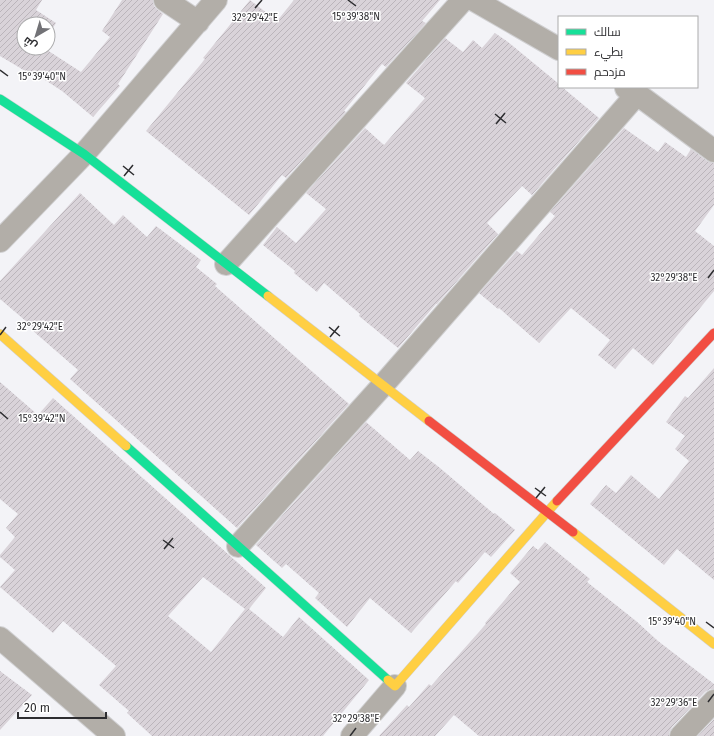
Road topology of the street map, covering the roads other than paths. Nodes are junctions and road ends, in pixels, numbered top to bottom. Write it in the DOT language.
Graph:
graph roads {
  1 [pos="165,0"];
  2 [pos="216,0"];
  3 [pos="463,0"];
  4 [pos="474,0"];
  5 [pos="198,22"];
  6 [pos="558,48"];
  7 [pos="631,91"];
  8 [pos="0,99"];
  9 [pos="714,151"];
  10 [pos="84,154"];
  11 [pos="0,241"];
  12 [pos="226,264"];
  13 [pos="714,333"];
  14 [pos="0,334"];
  15 [pos="383,385"];
  16 [pos="548,512"];
  17 [pos="238,546"];
  18 [pos="0,638"];
  19 [pos="714,644"];
  20 [pos="395,686"];
  21 [pos="714,701"];
  22 [pos="114,736"];
  23 [pos="352,736"];
  24 [pos="681,736"];
  1 -- 5 [label="street"];
  2 -- 5 [label="street"];
  3 -- 12 [label="street"];
  4 -- 6 [label="street"];
  5 -- 10 [label="street"];
  7 -- 9 [label="street"];
  7 -- 15 [label="street"];
  8 -- 10 [label="street"];
  10 -- 11 [label="street"];
  10 -- 12 [label="street"];
  12 -- 15 [label="street"];
  13 -- 16 [label="street"];
  14 -- 17 [label="street"];
  15 -- 16 [label="street"];
  15 -- 17 [label="street"];
  16 -- 19 [label="street"];
  16 -- 20 [label="street"];
  17 -- 20 [label="street"];
  18 -- 22 [label="street"];
  20 -- 23 [label="street"];
  21 -- 24 [label="street"];
}
